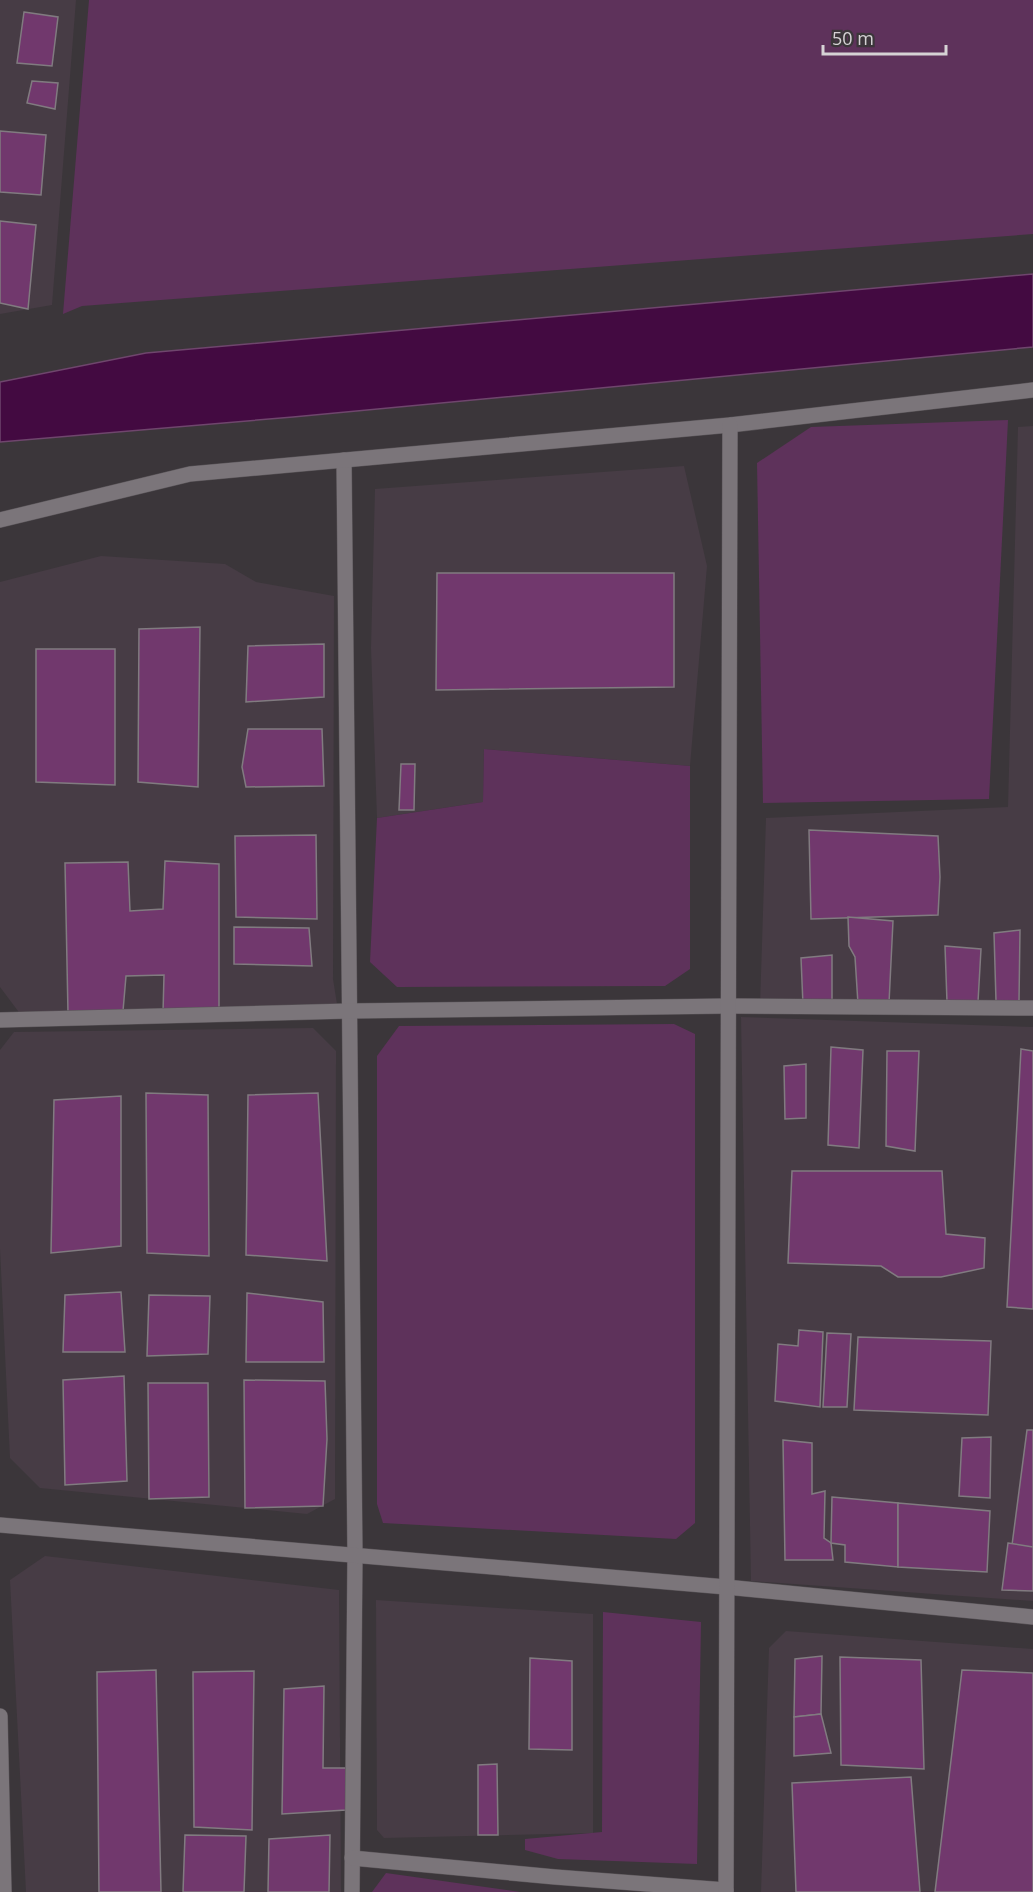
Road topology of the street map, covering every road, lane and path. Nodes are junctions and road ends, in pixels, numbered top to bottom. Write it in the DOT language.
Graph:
graph roads {
  1 [pos="1033,390"];
  2 [pos="730,425"];
  3 [pos="344,460"];
  4 [pos="0,520"];
  5 [pos="728,1006"];
  6 [pos="1033,1008"];
  7 [pos="349,1011"];
  8 [pos="0,1020"];
  9 [pos="0,1525"];
  10 [pos="355,1555"];
  11 [pos="726,1587"];
  12 [pos="1033,1617"];
  13 [pos="0,1716"];
  14 [pos="352,1858"];
  15 [pos="554,1885"];
  16 [pos="726,1891"];
  17 [pos="4,1892"];
  18 [pos="352,1892"];
  1 -- 2 [label="street"];
  2 -- 3 [label="street"];
  2 -- 5 [label="street"];
  3 -- 4 [label="street"];
  3 -- 7 [label="street"];
  5 -- 6 [label="street"];
  5 -- 7 [label="street"];
  5 -- 11 [label="street"];
  7 -- 8 [label="street"];
  7 -- 10 [label="street"];
  9 -- 10 [label="street"];
  10 -- 11 [label="street"];
  10 -- 14 [label="street"];
  11 -- 12 [label="street"];
  11 -- 16 [label="street"];
  13 -- 17 [label="street"];
  14 -- 15 [label="street"];
  14 -- 18 [label="street"];
  15 -- 16 [label="street"];
}
